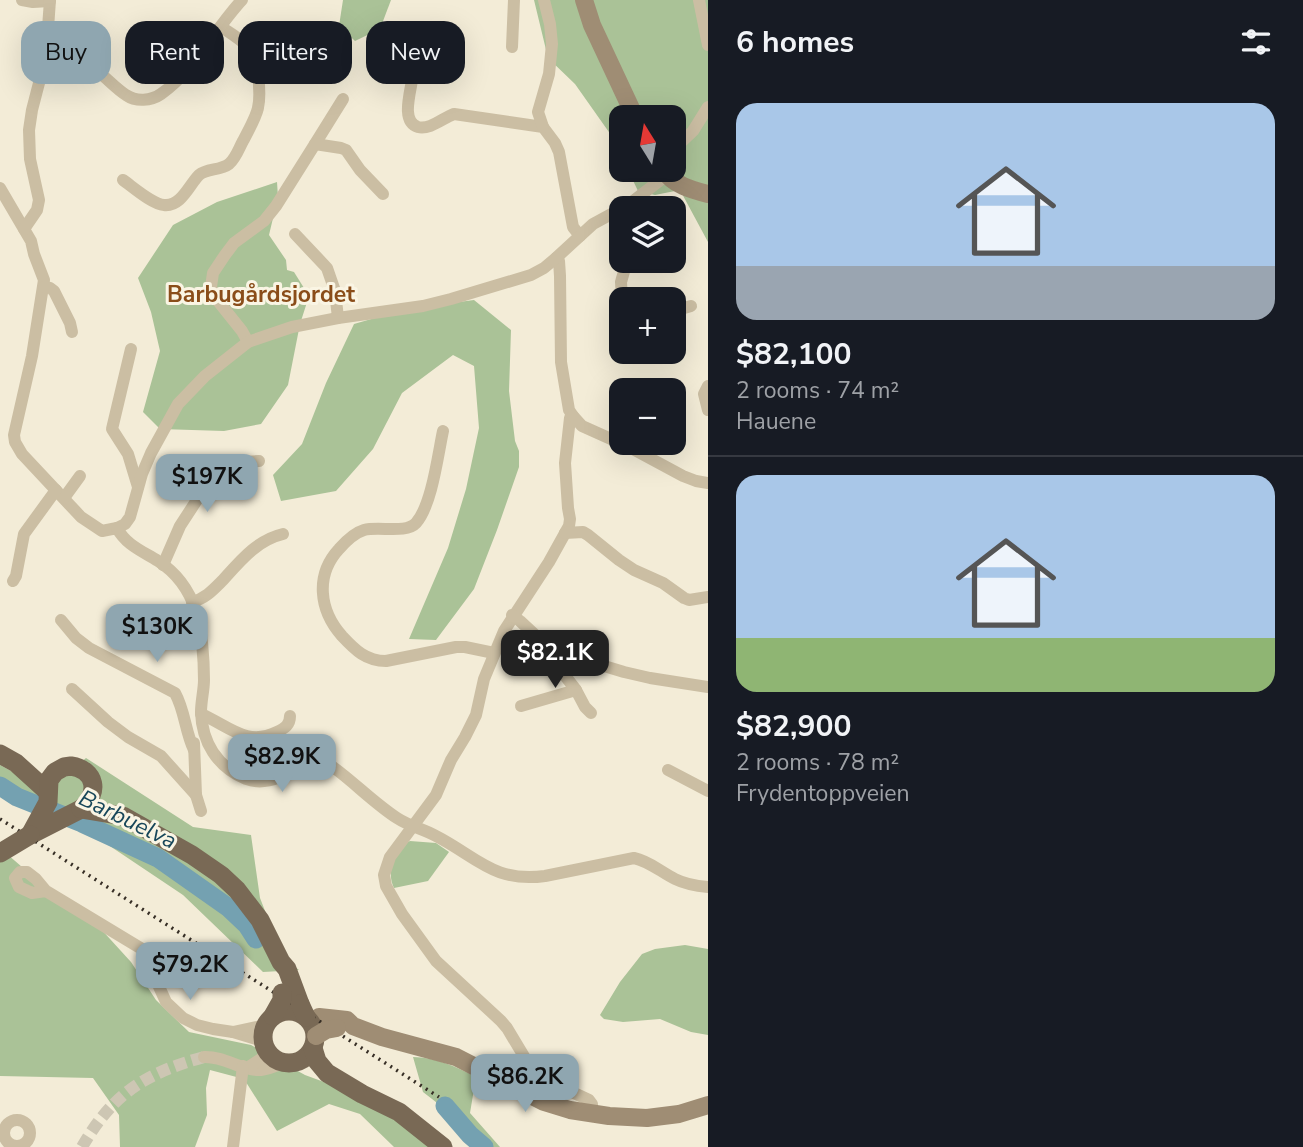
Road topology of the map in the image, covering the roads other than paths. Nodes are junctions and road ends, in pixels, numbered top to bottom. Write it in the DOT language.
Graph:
graph roads {
  1 [pos="22,0"];
  2 [pos="50,0"];
  3 [pos="242,0"];
  4 [pos="514,0"];
  5 [pos="544,0"];
  6 [pos="584,0"];
  7 [pos="699,0"];
  8 [pos="48,21"];
  9 [pos="224,22"];
  10 [pos="224,29"];
  11 [pos="708,45"];
  12 [pos="512,47"];
  13 [pos="111,83"];
  14 [pos="39,84"];
  15 [pos="172,84"];
  16 [pos="413,84"];
  17 [pos="343,99"];
  18 [pos="629,105"];
  19 [pos="708,107"];
  20 [pos="543,127"];
  21 [pos="686,138"];
  22 [pos="315,144"];
  23 [pos="123,180"];
  24 [pos="654,182"];
  25 [pos="675,182"];
  26 [pos="0,188"];
  27 [pos="383,194"];
  28 [pos="708,194"];
  29 [pos="640,196"];
  30 [pos="609,216"];
  31 [pos="24,229"];
  32 [pos="295,234"];
  33 [pos="580,236"];
  34 [pos="556,258"];
  35 [pos="44,287"];
  36 [pos="691,306"];
  37 [pos="686,307"];
  38 [pos="338,318"];
  39 [pos="72,332"];
  40 [pos="248,342"];
  41 [pos="131,349"];
  42 [pos="708,386"];
  43 [pos="708,410"];
  44 [pos="573,416"];
  45 [pos="443,431"];
  46 [pos="259,461"];
  47 [pos="80,476"];
  48 [pos="708,482"];
  49 [pos="138,487"];
  50 [pos="60,494"];
  51 [pos="117,528"];
  52 [pos="565,533"];
  53 [pos="283,534"];
  54 [pos="163,565"];
  55 [pos="13,581"];
  56 [pos="708,597"];
  57 [pos="192,602"];
  58 [pos="512,615"];
  59 [pos="61,620"];
  60 [pos="549,648"];
  61 [pos="494,653"];
  62 [pos="708,687"];
  63 [pos="72,689"];
  64 [pos="203,689"];
  65 [pos="576,690"];
  66 [pos="522,706"];
  67 [pos="591,713"];
  68 [pos="201,714"];
  69 [pos="290,716"];
  70 [pos="194,750"];
  71 [pos="8,758"];
  72 [pos="64,767"];
  73 [pos="668,770"];
  74 [pos="93,784"];
  75 [pos="708,791"];
  76 [pos="49,795"];
  77 [pos="196,795"];
  78 [pos="80,809"];
  79 [pos="201,811"];
  80 [pos="123,816"];
  81 [pos="412,826"];
  82 [pos="30,835"];
  83 [pos="0,853"];
  84 [pos="708,887"];
  85 [pos="46,891"];
  86 [pos="289,993"];
  87 [pos="312,1027"];
  88 [pos="273,1043"];
  89 [pos="204,1057"];
  90 [pos="245,1067"];
  91 [pos="362,1094"];
  92 [pos="708,1105"];
  93 [pos="592,1114"];
  94 [pos="233,1147"];
  95 [pos="443,1147"];
  1 -- 2 [label="street"];
  2 -- 8 [label="street"];
  3 -- 9 [label="street"];
  4 -- 12 [label="street"];
  5 -- 20 [label="street"];
  6 -- 18 [label="main road"];
  7 -- 11 [label="street"];
  10 -- 23 [label="street"];
  13 -- 15 [label="street"];
  14 -- 31 [label="street"];
  16 -- 20 [label="street"];
  17 -- 22 [label="street"];
  19 -- 21 [label="street"];
  20 -- 33 [label="street"];
  22 -- 27 [label="street"];
  22 -- 40 [label="street"];
  24 -- 29 [label="street"];
  25 -- 28 [label="main road"];
  26 -- 31 [label="street"];
  30 -- 33 [label="street"];
  31 -- 35 [label="street"];
  32 -- 38 [label="street"];
  33 -- 34 [label="street"];
  34 -- 38 [label="street"];
  34 -- 44 [label="street"];
  35 -- 39 [label="street"];
  35 -- 50 [label="street"];
  36 -- 37 [label="street"];
  38 -- 40 [label="street"];
  40 -- 49 [label="street"];
  41 -- 49 [label="street"];
  42 -- 43 [label="street"];
  44 -- 48 [label="street"];
  44 -- 52 [label="street"];
  45 -- 61 [label="street"];
  46 -- 54 [label="street"];
  47 -- 50 [label="street"];
  49 -- 51 [label="street"];
  50 -- 51 [label="street"];
  50 -- 55 [label="street"];
  51 -- 54 [label="street"];
  52 -- 56 [label="street"];
  52 -- 58 [label="street"];
  53 -- 57 [label="street"];
  54 -- 57 [label="street"];
  57 -- 64 [label="street"];
  58 -- 60 [label="street"];
  58 -- 61 [label="street"];
  59 -- 70 [label="street"];
  60 -- 62 [label="street"];
  60 -- 65 [label="street"];
  61 -- 81 [label="street"];
  63 -- 77 [label="street"];
  64 -- 68 [label="street"];
  64 -- 70 [label="street"];
  65 -- 66 [label="street"];
  65 -- 67 [label="street"];
  68 -- 69 [label="street"];
  68 -- 81 [label="street"];
  70 -- 77 [label="street"];
  71 -- 72 [label="main road"];
  71 -- 76 [label="main road"];
  72 -- 74 [label="main road"];
  72 -- 76 [label="main road"];
  73 -- 75 [label="street"];
  74 -- 78 [label="main road"];
  74 -- 80 [label="main road"];
  76 -- 78 [label="main road"];
  76 -- 82 [label="main road"];
  77 -- 79 [label="street"];
  78 -- 80 [label="main road"];
  78 -- 82 [label="main road"];
  80 -- 86 [label="main road"];
  81 -- 84 [label="street"];
  81 -- 93 [label="street"];
  82 -- 83 [label="main road, bridge"];
  85 -- 88 [label="street"];
  86 -- 87 [label="main road, bridge"];
  86 -- 88 [label="main road, bridge"];
  87 -- 88 [label="main road"];
  87 -- 88 [label="main road"];
  87 -- 91 [label="main road"];
  87 -- 93 [label="main road, bridge"];
  88 -- 90 [label="street"];
  88 -- 90 [label="street"];
  88 -- 91 [label="main road"];
  89 -- 90 [label="street"];
  90 -- 94 [label="street"];
  91 -- 95 [label="main road"];
  92 -- 93 [label="main road"];
}
